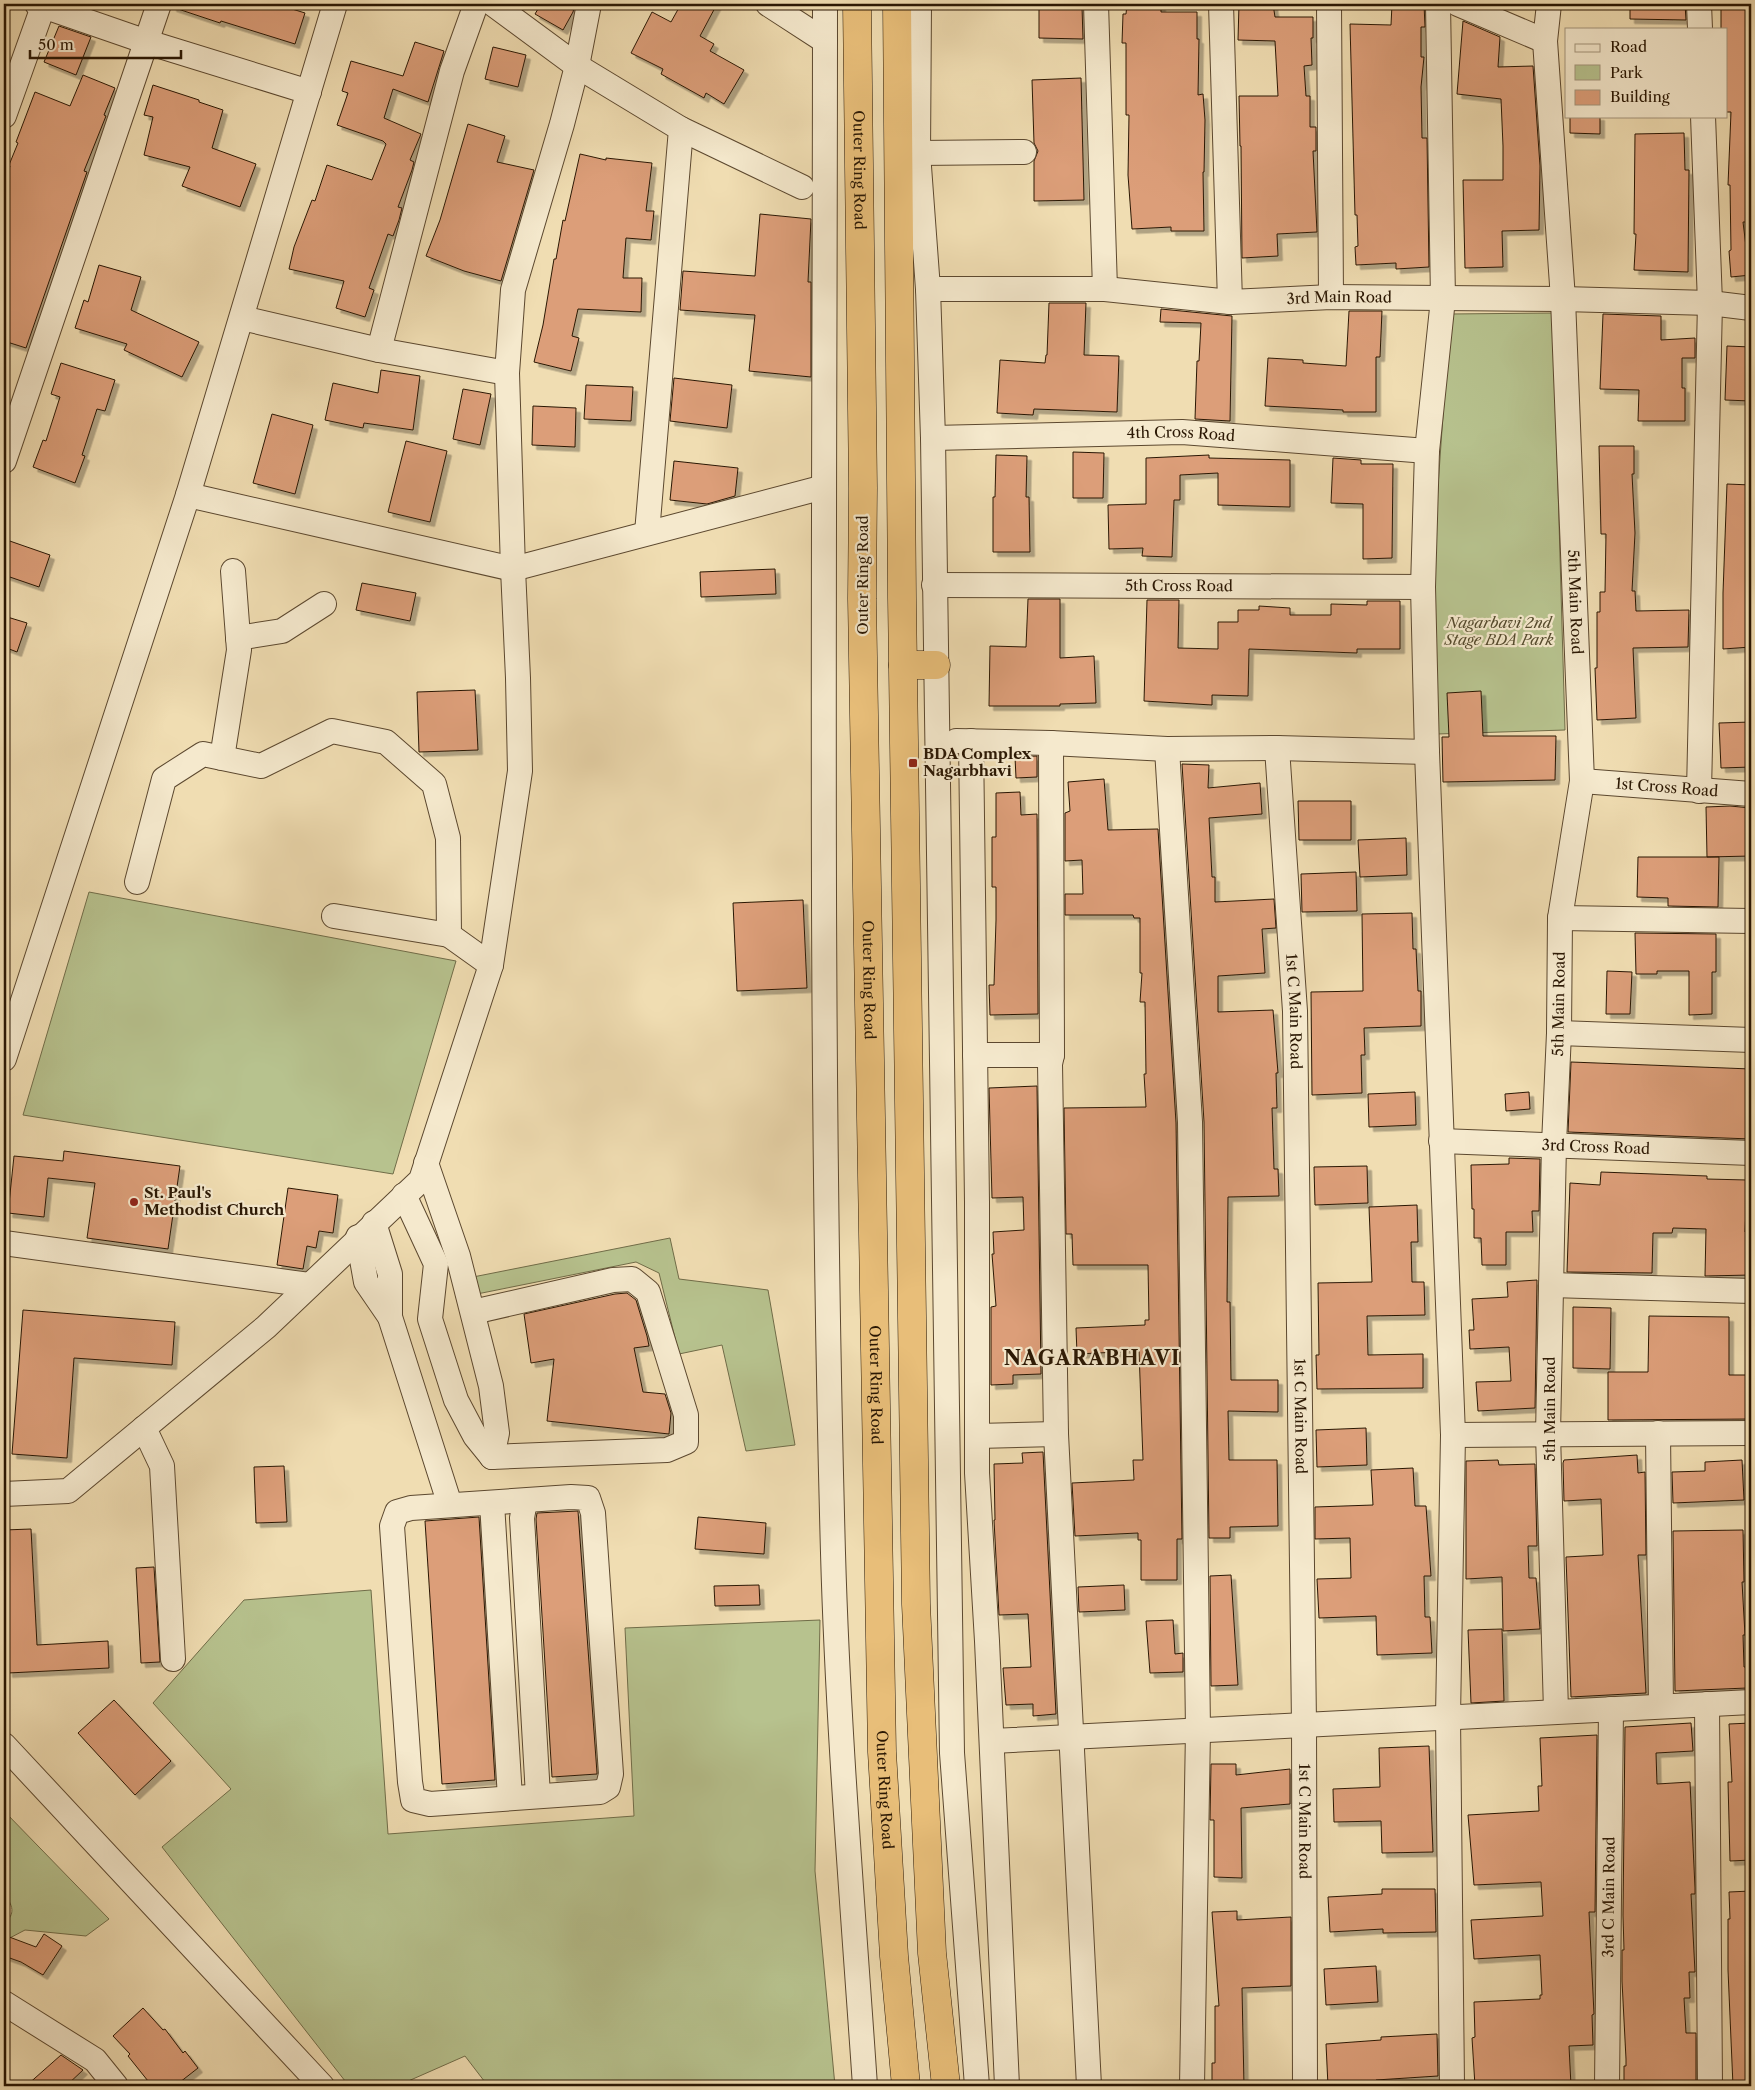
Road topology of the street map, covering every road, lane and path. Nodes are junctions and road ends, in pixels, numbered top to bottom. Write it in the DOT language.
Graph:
graph roads {
  1 [pos="158,4"];
  2 [pos="335,4"];
  3 [pos="476,4"];
  4 [pos="493,4"];
  5 [pos="589,4"];
  6 [pos="768,4"];
  7 [pos="825,4"];
  8 [pos="857,4"];
  9 [pos="897,4"];
  10 [pos="919,4"];
  11 [pos="1096,4"];
  12 [pos="1221,4"];
  13 [pos="1329,4"];
  14 [pos="1438,4"];
  15 [pos="1458,4"];
  16 [pos="1549,4"];
  17 [pos="1699,4"];
  18 [pos="42,5"];
  19 [pos="1700,28"];
  20 [pos="825,41"];
  21 [pos="1545,41"];
  22 [pos="147,42"];
  23 [pos="577,66"];
  24 [pos="310,92"];
  25 [pos="4,116"];
  26 [pos="1703,118"];
  27 [pos="681,129"];
  28 [pos="1024,152"];
  29 [pos="918,153"];
  30 [pos="802,187"];
  31 [pos="928,289"];
  32 [pos="1105,289"];
  33 [pos="1331,297"];
  34 [pos="1443,299"];
  35 [pos="1563,299"];
  36 [pos="1230,302"];
  37 [pos="1710,303"];
  38 [pos="1751,308"];
  39 [pos="242,318"];
  40 [pos="379,350"];
  41 [pos="507,373"];
  42 [pos="933,438"];
  43 [pos="1426,451"];
  44 [pos="4,461"];
  45 [pos="824,487"];
  46 [pos="188,495"];
  47 [pos="647,532"];
  48 [pos="513,569"];
  49 [pos="233,571"];
  50 [pos="934,585"];
  51 [pos="1423,587"];
  52 [pos="324,604"];
  53 [pos="238,638"];
  54 [pos="936,665"];
  55 [pos="903,666"];
  56 [pos="971,741"];
  57 [pos="938,742"];
  58 [pos="1051,743"];
  59 [pos="1277,748"];
  60 [pos="1167,749"];
  61 [pos="1426,752"];
  62 [pos="222,758"];
  63 [pos="1582,782"];
  64 [pos="1700,791"];
  65 [pos="1751,794"];
  66 [pos="137,882"];
  67 [pos="334,916"];
  68 [pos="1560,918"];
  69 [pos="1751,921"];
  70 [pos="449,935"];
  71 [pos="491,965"];
  72 [pos="1559,1034"];
  73 [pos="1751,1040"];
  74 [pos="975,1055"];
  75 [pos="1052,1055"];
  76 [pos="4,1059"];
  77 [pos="1441,1141"];
  78 [pos="1554,1144"];
  79 [pos="1751,1153"];
  80 [pos="426,1163"];
  81 [pos="404,1195"];
  82 [pos="366,1230"];
  83 [pos="4,1243"];
  84 [pos="309,1285"];
  85 [pos="1551,1285"];
  86 [pos="1751,1291"];
  87 [pos="473,1312"];
  88 [pos="144,1428"];
  89 [pos="1751,1433"];
  90 [pos="1056,1434"];
  91 [pos="1548,1434"];
  92 [pos="1658,1434"];
  93 [pos="977,1436"];
  94 [pos="1453,1436"];
  95 [pos="492,1457"];
  96 [pos="4,1494"];
  97 [pos="525,1501"];
  98 [pos="492,1503"];
  99 [pos="450,1505"];
  100 [pos="173,1659"];
  101 [pos="1751,1702"];
  102 [pos="1707,1704"];
  103 [pos="1661,1706"];
  104 [pos="1610,1709"];
  105 [pos="1556,1712"];
  106 [pos="1448,1717"];
  107 [pos="1304,1724"];
  108 [pos="1198,1730"];
  109 [pos="1070,1736"];
  110 [pos="992,1740"];
  111 [pos="4,1745"];
  112 [pos="538,1796"];
  113 [pos="510,1798"];
  114 [pos="4,2003"];
  115 [pos="116,2086"];
  116 [pos="322,2086"];
  117 [pos="865,2086"];
  118 [pos="906,2086"];
  119 [pos="946,2086"];
  120 [pos="977,2086"];
  121 [pos="1007,2086"];
  122 [pos="1089,2086"];
  123 [pos="1192,2086"];
  124 [pos="1306,2086"];
  125 [pos="1452,2086"];
  126 [pos="1607,2086"];
  127 [pos="1710,2086"];
  1 -- 22 [label="street"];
  2 -- 24 [label="street"];
  3 -- 40 [label="street"];
  4 -- 23 [label="street"];
  5 -- 23 [label="street"];
  6 -- 20 [label="street"];
  7 -- 20 [label="street"];
  8 -- 118 [label="highway, Outer Ring Road"];
  9 -- 55 [label="highway"];
  10 -- 29 [label="street"];
  11 -- 32 [label="street"];
  12 -- 36 [label="street"];
  13 -- 33 [label="street"];
  14 -- 34 [label="street"];
  15 -- 21 [label="street"];
  16 -- 21 [label="street, 5th Main Road"];
  17 -- 19 [label="street"];
  18 -- 22 [label="street"];
  18 -- 25 [label="street"];
  20 -- 45 [label="street"];
  21 -- 35 [label="street, 5th Main Road"];
  22 -- 24 [label="street"];
  22 -- 44 [label="street"];
  23 -- 27 [label="street"];
  23 -- 41 [label="street"];
  24 -- 39 [label="street"];
  26 -- 37 [label="street"];
  27 -- 30 [label="street"];
  27 -- 47 [label="street"];
  28 -- 29 [label="street"];
  29 -- 31 [label="street"];
  31 -- 32 [label="street, 3rd Main Road"];
  31 -- 42 [label="street"];
  32 -- 36 [label="street, 3rd Main Road"];
  33 -- 34 [label="street, 3rd Main Road"];
  33 -- 36 [label="street, 3rd Main Road"];
  34 -- 35 [label="street, 3rd Main Road"];
  34 -- 43 [label="street"];
  35 -- 37 [label="street, 3rd Main Road"];
  35 -- 63 [label="street, 5th Main Road"];
  37 -- 38 [label="street, 3rd Main Road"];
  37 -- 64 [label="street"];
  39 -- 40 [label="street"];
  39 -- 46 [label="street"];
  40 -- 41 [label="street"];
  41 -- 48 [label="street"];
  42 -- 43 [label="street, 4th Cross Road"];
  42 -- 50 [label="street"];
  43 -- 51 [label="street"];
  45 -- 47 [label="street"];
  45 -- 117 [label="street"];
  46 -- 48 [label="street"];
  46 -- 76 [label="street"];
  47 -- 48 [label="street"];
  48 -- 71 [label="street"];
  49 -- 53 [label="street"];
  50 -- 51 [label="street, 5th Cross Road"];
  50 -- 54 [label="street"];
  51 -- 61 [label="street"];
  52 -- 53 [label="street"];
  53 -- 62 [label="street"];
  54 -- 55 [label="highway"];
  54 -- 57 [label="street"];
  55 -- 119 [label="highway"];
  56 -- 57 [label="street"];
  56 -- 58 [label="street"];
  56 -- 74 [label="street"];
  57 -- 120 [label="street"];
  58 -- 60 [label="street"];
  58 -- 75 [label="street"];
  59 -- 60 [label="street"];
  59 -- 61 [label="street"];
  59 -- 107 [label="street, 1st C Main Road"];
  60 -- 108 [label="street"];
  61 -- 77 [label="street"];
  62 -- 66 [label="street"];
  62 -- 70 [label="street"];
  63 -- 64 [label="street, 1st Cross Road"];
  63 -- 68 [label="street, 5th Main Road"];
  64 -- 65 [label="street, 1st Cross Road"];
  67 -- 70 [label="street"];
  68 -- 69 [label="street"];
  68 -- 72 [label="street, 5th Main Road"];
  70 -- 71 [label="street"];
  71 -- 80 [label="street"];
  72 -- 73 [label="street"];
  72 -- 78 [label="street, 5th Main Road"];
  74 -- 75 [label="street"];
  74 -- 93 [label="street"];
  75 -- 90 [label="street"];
  77 -- 78 [label="street, 3rd Cross Road"];
  77 -- 94 [label="street"];
  78 -- 79 [label="street, 3rd Cross Road"];
  78 -- 85 [label="street, 5th Main Road"];
  80 -- 81 [label="street"];
  80 -- 87 [label="street"];
  81 -- 82 [label="street"];
  81 -- 95 [label="street"];
  82 -- 84 [label="street"];
  82 -- 99 [label="street"];
  83 -- 84 [label="street"];
  84 -- 88 [label="street"];
  85 -- 86 [label="street"];
  85 -- 91 [label="street, 5th Main Road"];
  87 -- 95 [label="street"];
  87 -- 95 [label="street"];
  88 -- 96 [label="street"];
  88 -- 100 [label="street"];
  89 -- 92 [label="street"];
  90 -- 93 [label="street"];
  90 -- 109 [label="street"];
  91 -- 92 [label="street"];
  91 -- 94 [label="street"];
  91 -- 105 [label="street, 5th Main Road"];
  92 -- 103 [label="street"];
  93 -- 110 [label="street"];
  94 -- 106 [label="street"];
  97 -- 98 [label="street"];
  97 -- 112 [label="street"];
  97 -- 112 [label="street"];
  98 -- 99 [label="street"];
  98 -- 113 [label="street"];
  99 -- 113 [label="street"];
  101 -- 102 [label="street"];
  102 -- 103 [label="street"];
  102 -- 127 [label="street"];
  103 -- 104 [label="street"];
  104 -- 105 [label="street"];
  104 -- 126 [label="street, 3rd C Main Road"];
  105 -- 106 [label="street"];
  106 -- 107 [label="street"];
  106 -- 125 [label="street"];
  107 -- 108 [label="street"];
  107 -- 124 [label="street, 1st C Main Road"];
  108 -- 109 [label="street"];
  108 -- 123 [label="street"];
  109 -- 110 [label="street"];
  109 -- 122 [label="street"];
  110 -- 121 [label="street"];
  111 -- 116 [label="street"];
  112 -- 113 [label="street"];
  114 -- 115 [label="street"];
}
